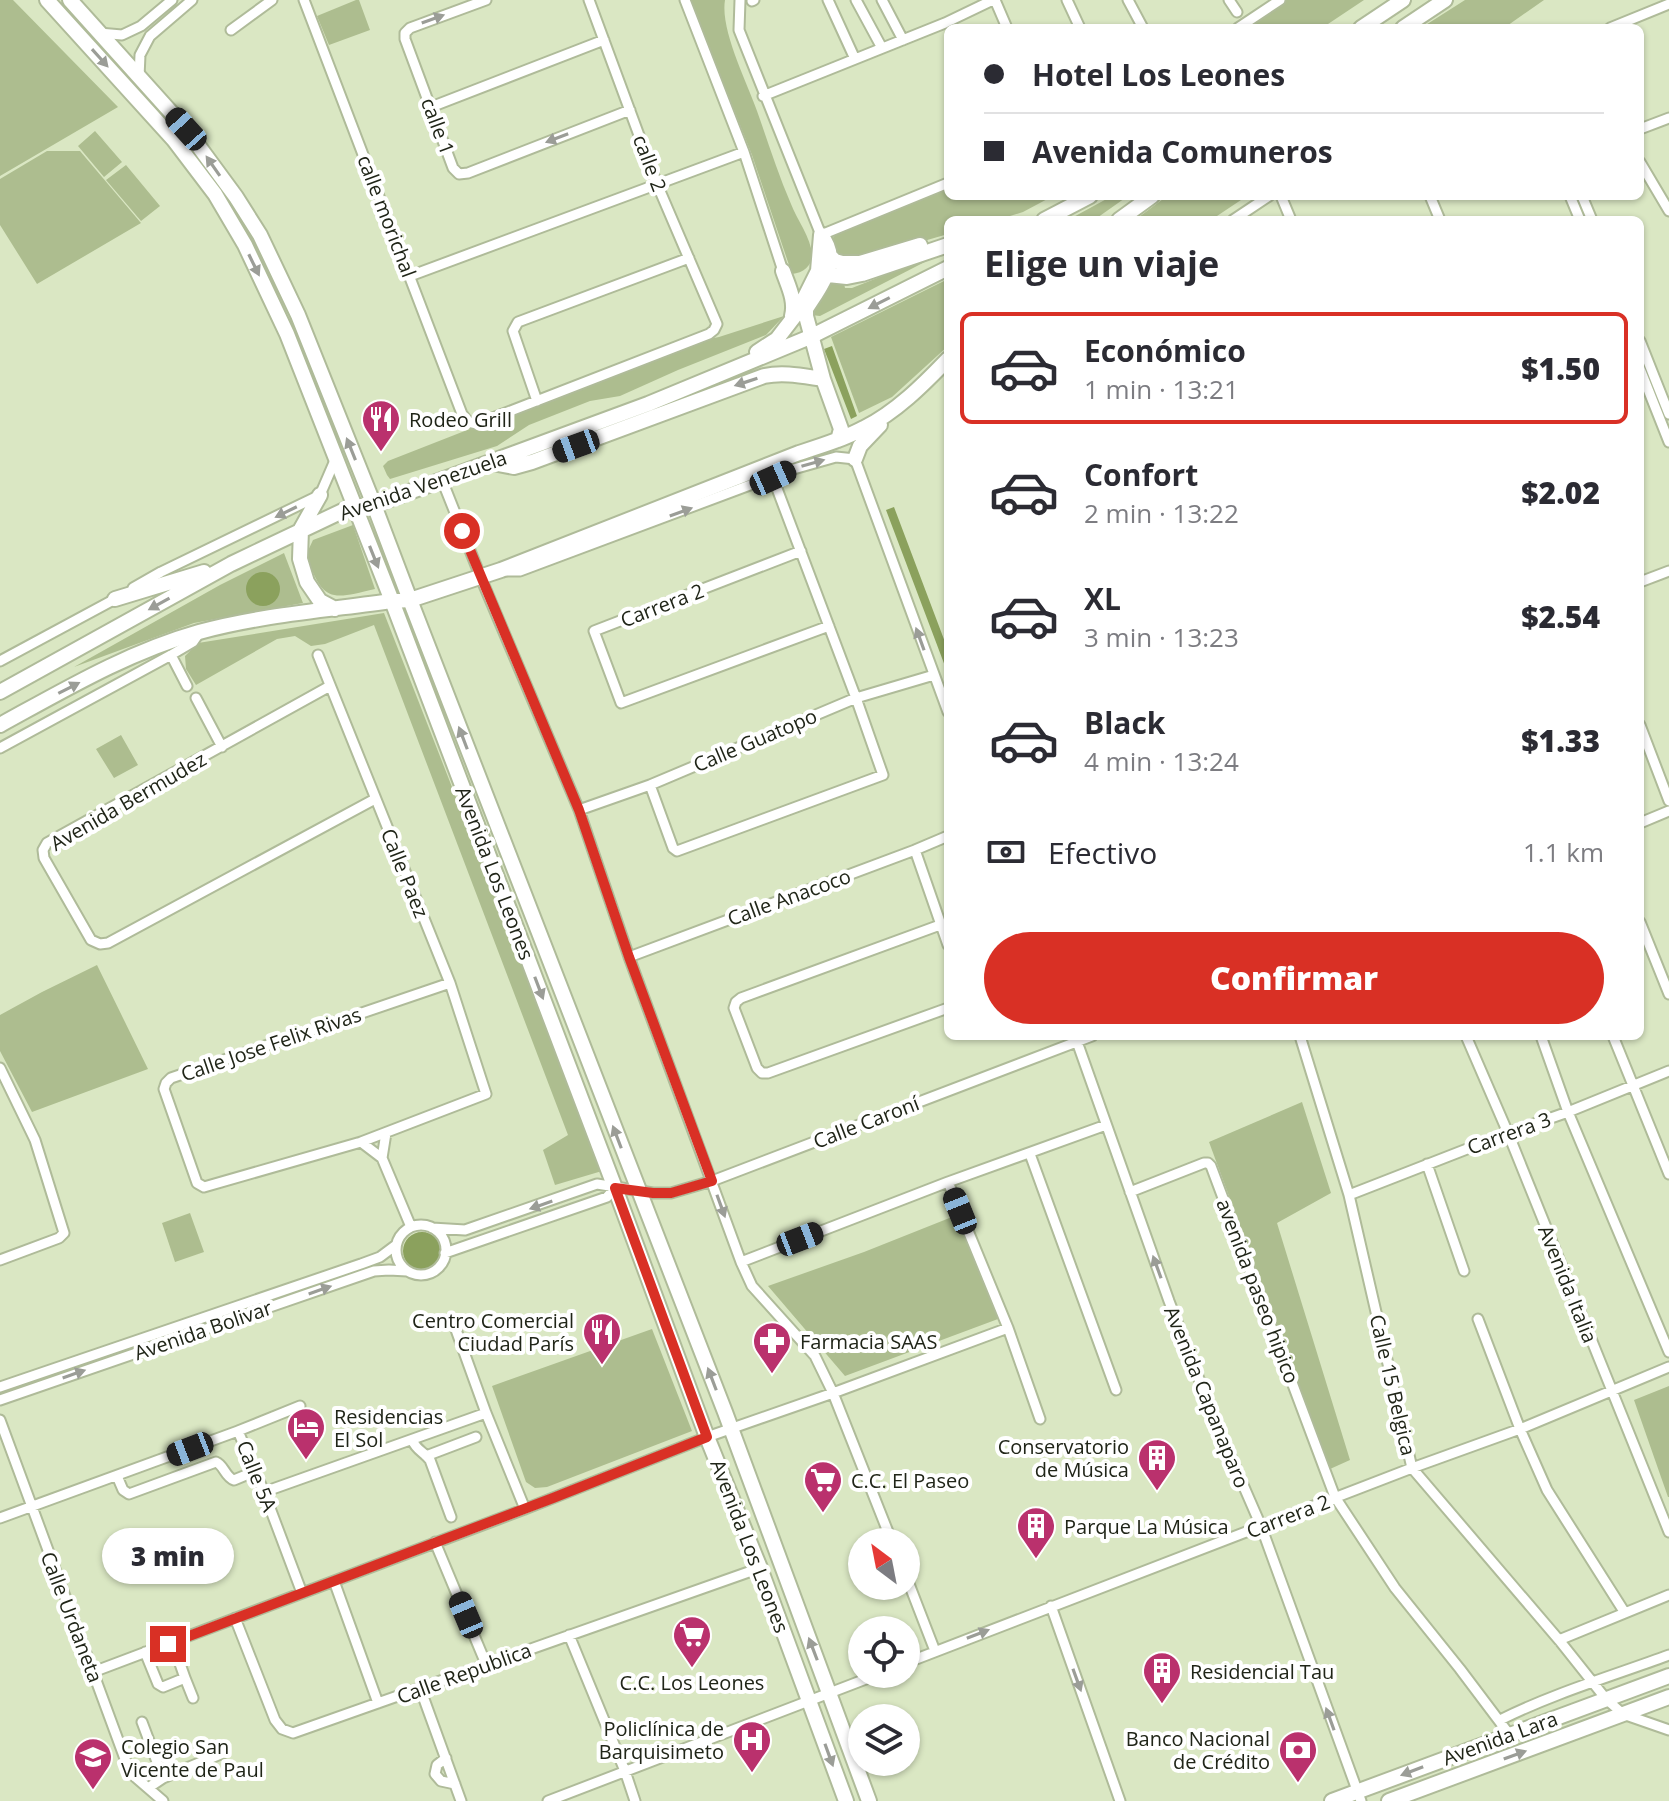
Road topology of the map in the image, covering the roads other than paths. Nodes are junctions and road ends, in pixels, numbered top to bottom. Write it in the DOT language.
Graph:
graph roads {
  1 [pos="47,0"];
  2 [pos="70,0"];
  3 [pos="172,0"];
  4 [pos="192,0"];
  5 [pos="272,0"];
  6 [pos="304,0"];
  7 [pos="486,0"];
  8 [pos="589,0"];
  9 [pos="685,0"];
  10 [pos="740,0"];
  11 [pos="828,0"];
  12 [pos="856,0"];
  13 [pos="882,0"];
  14 [pos="994,0"];
  15 [pos="1067,0"];
  16 [pos="1128,0"];
  17 [pos="1229,0"];
  18 [pos="1280,0"];
  19 [pos="1403,0"];
  20 [pos="1445,0"];
  21 [pos="1669,4"];
  22 [pos="1237,12"];
  23 [pos="951,24"];
  24 [pos="1005,24"];
  25 [pos="1078,24"];
  26 [pos="1141,24"];
  27 [pos="1244,24"];
  28 [pos="1367,24"];
  29 [pos="1409,24"];
  30 [pos="1620,24"];
  31 [pos="944,27"];
  32 [pos="231,30"];
  33 [pos="98,33"];
  34 [pos="604,40"];
  35 [pos="903,40"];
  36 [pos="882,48"];
  37 [pos="855,59"];
  38 [pos="139,77"];
  39 [pos="763,96"];
  40 [pos="431,107"];
  41 [pos="630,110"];
  42 [pos="1669,118"];
  43 [pos="1644,127"];
  44 [pos="744,152"];
  45 [pos="1644,169"];
  46 [pos="657,184"];
  47 [pos="944,185"];
  48 [pos="1082,200"];
  49 [pos="1146,200"];
  50 [pos="1263,200"];
  51 [pos="1070,206"];
  52 [pos="1669,211"];
  53 [pos="1041,216"];
  54 [pos="1051,216"];
  55 [pos="1124,216"];
  56 [pos="1239,216"];
  57 [pos="821,235"];
  58 [pos="944,243"];
  59 [pos="944,244"];
  60 [pos="831,257"];
  61 [pos="689,258"];
  62 [pos="944,270"];
  63 [pos="783,271"];
  64 [pos="828,275"];
  65 [pos="410,276"];
  66 [pos="789,324"];
  67 [pos="810,337"];
  68 [pos="1644,351"];
  69 [pos="944,363"];
  70 [pos="823,379"];
  71 [pos="1644,379"];
  72 [pos="537,401"];
  73 [pos="648,404"];
  74 [pos="900,404"];
  75 [pos="1669,414"];
  76 [pos="838,440"];
  77 [pos="1669,442"];
  78 [pos="336,458"];
  79 [pos="855,459"];
  80 [pos="491,463"];
  81 [pos="773,478"];
  82 [pos="442,480"];
  83 [pos="320,495"];
  84 [pos="374,505"];
  85 [pos="353,506"];
  86 [pos="301,529"];
  87 [pos="801,551"];
  88 [pos="231,564"];
  89 [pos="501,570"];
  90 [pos="1669,571"];
  91 [pos="481,578"];
  92 [pos="1644,580"];
  93 [pos="115,599"];
  94 [pos="410,600"];
  95 [pos="392,601"];
  96 [pos="335,609"];
  97 [pos="829,626"];
  98 [pos="200,632"];
  99 [pos="171,655"];
  100 [pos="318,655"];
  101 [pos="0,661"];
  102 [pos="934,675"];
  103 [pos="187,686"];
  104 [pos="330,686"];
  105 [pos="0,692"];
  106 [pos="196,698"];
  107 [pos="856,698"];
  108 [pos="944,701"];
  109 [pos="0,725"];
  110 [pos="1644,735"];
  111 [pos="222,747"];
  112 [pos="0,748"];
  113 [pos="650,785"];
  114 [pos="375,799"];
  115 [pos="1669,801"];
  116 [pos="579,810"];
  117 [pos="1669,811"];
  118 [pos="1644,821"];
  119 [pos="944,838"];
  120 [pos="915,850"];
  121 [pos="940,925"];
  122 [pos="1644,932"];
  123 [pos="944,935"];
  124 [pos="629,957"];
  125 [pos="450,983"];
  126 [pos="1669,994"];
  127 [pos="944,1009"];
  128 [pos="1073,1040"];
  129 [pos="1076,1040"];
  130 [pos="1301,1040"];
  131 [pos="1468,1040"];
  132 [pos="1542,1040"];
  133 [pos="1614,1040"];
  134 [pos="0,1068"];
  135 [pos="1669,1071"];
  136 [pos="1632,1087"];
  137 [pos="486,1094"];
  138 [pos="1568,1112"];
  139 [pos="1106,1125"];
  140 [pos="386,1133"];
  141 [pos="1508,1133"];
  142 [pos="361,1142"];
  143 [pos="1030,1154"];
  144 [pos="382,1158"];
  145 [pos="1427,1164"];
  146 [pos="1669,1174"];
  147 [pos="712,1181"];
  148 [pos="948,1182"];
  149 [pos="615,1188"];
  150 [pos="637,1190"];
  151 [pos="1130,1192"];
  152 [pos="1349,1195"];
  153 [pos="411,1227"];
  154 [pos="432,1228"];
  155 [pos="396,1245"];
  156 [pos="445,1253"];
  157 [pos="0,1260"];
  158 [pos="741,1262"];
  159 [pos="407,1271"];
  160 [pos="1464,1271"];
  161 [pos="1478,1319"];
  162 [pos="455,1327"];
  163 [pos="1008,1328"];
  164 [pos="1669,1352"];
  165 [pos="1669,1367"];
  166 [pos="0,1387"];
  167 [pos="1116,1390"];
  168 [pos="1611,1390"];
  169 [pos="833,1393"];
  170 [pos="0,1400"];
  171 [pos="300,1406"];
  172 [pos="486,1413"];
  173 [pos="1040,1419"];
  174 [pos="0,1420"];
  175 [pos="1520,1429"];
  176 [pos="731,1430"];
  177 [pos="238,1431"];
  178 [pos="476,1437"];
  179 [pos="707,1437"];
  180 [pos="412,1440"];
  181 [pos="426,1456"];
  182 [pos="1412,1468"];
  183 [pos="256,1471"];
  184 [pos="117,1476"];
  185 [pos="264,1492"];
  186 [pos="1335,1497"];
  187 [pos="30,1506"];
  188 [pos="525,1509"];
  189 [pos="451,1517"];
  190 [pos="0,1518"];
  191 [pos="1261,1526"];
  192 [pos="886,1528"];
  193 [pos="1669,1532"];
  194 [pos="435,1542"];
  195 [pos="760,1568"];
  196 [pos="334,1581"];
  197 [pos="302,1593"];
  198 [pos="1669,1595"];
  199 [pos="915,1600"];
  200 [pos="1051,1606"];
  201 [pos="1625,1613"];
  202 [pos="235,1618"];
  203 [pos="569,1635"];
  204 [pos="1559,1640"];
  205 [pos="935,1651"];
  206 [pos="145,1652"];
  207 [pos="1669,1655"];
  208 [pos="920,1657"];
  209 [pos="178,1658"];
  210 [pos="486,1664"];
  211 [pos="93,1672"];
  212 [pos="1669,1676"];
  213 [pos="185,1678"];
  214 [pos="1591,1681"];
  215 [pos="848,1686"];
  216 [pos="420,1688"];
  217 [pos="829,1694"];
  218 [pos="1669,1697"];
  219 [pos="193,1698"];
  220 [pos="1606,1699"];
  221 [pos="810,1700"];
  222 [pos="378,1703"];
  223 [pos="1623,1714"];
  224 [pos="1500,1720"];
  225 [pos="142,1722"];
  226 [pos="1669,1730"];
  227 [pos="1509,1734"];
  228 [pos="223,1753"];
  229 [pos="446,1758"];
  230 [pos="625,1771"];
  231 [pos="163,1778"];
  232 [pos="455,1784"];
  233 [pos="148,1788"];
  234 [pos="1429,1794"];
  235 [pos="1359,1796"];
  236 [pos="163,1801"];
  237 [pos="461,1801"];
  238 [pos="548,1801"];
  239 [pos="635,1801"];
  240 [pos="846,1801"];
  241 [pos="869,1801"];
  242 [pos="1120,1801"];
  243 [pos="1332,1801"];
  244 [pos="1389,1801"];
  1 -- 78 [label="street, Avenida Los Leones, one-way"];
  2 -- 33 [label="street, Avenida Los Leones"];
  3 -- 33 [label="street"];
  4 -- 38 [label="street"];
  5 -- 32 [label="street"];
  6 -- 65 [label="street, calle morichal"];
  40 -- 7 [label="street, calle 1, one-way"];
  8 -- 34 [label="street, calle 2"];
  9 -- 44 [label="street"];
  10 -- 39 [label="street"];
  11 -- 37 [label="street"];
  12 -- 36 [label="street"];
  13 -- 35 [label="street"];
  14 -- 23 [label="street"];
  14 -- 24 [label="street"];
  15 -- 25 [label="street"];
  16 -- 26 [label="street"];
  17 -- 22 [label="street"];
  18 -- 27 [label="street"];
  19 -- 28 [label="street"];
  20 -- 29 [label="street"];
  21 -- 30 [label="street"];
  31 -- 35 [label="street"];
  33 -- 38 [label="street, Avenida Los Leones"];
  34 -- 40 [label="street"];
  34 -- 41 [label="street, calle 2"];
  35 -- 36 [label="street"];
  36 -- 37 [label="street"];
  37 -- 39 [label="street"];
  84 -- 38 [label="street, Avenida Los Leones, one-way"];
  39 -- 57 [label="street"];
  41 -- 40 [label="street, calle 1, one-way"];
  41 -- 46 [label="street, calle 2"];
  42 -- 43 [label="street"];
  44 -- 46 [label="street"];
  44 -- 63 [label="street"];
  45 -- 52 [label="street"];
  46 -- 61 [label="street, calle 2"];
  46 -- 65 [label="street"];
  47 -- 57 [label="street"];
  48 -- 51 [label="street"];
  49 -- 55 [label="street"];
  50 -- 56 [label="street"];
  51 -- 53 [label="street"];
  51 -- 54 [label="street"];
  57 -- 60 [label="street"];
  57 -- 66 [label="street"];
  58 -- 60 [label="street"];
  59 -- 64 [label="street"];
  60 -- 64 [label="street"];
  61 -- 72 [label="street"];
  61 -- 72 [label="street, calle 2"];
  62 -- 67 [label="street, Avenida Venezuela, one-way"];
  63 -- 66 [label="street"];
  64 -- 67 [label="street"];
  65 -- 72 [label="street, calle morichal"];
  66 -- 73 [label="street"];
  67 -- 70 [label="street"];
  67 -- 73 [label="street, Avenida Venezuela"];
  68 -- 75 [label="street"];
  69 -- 74 [label="street"];
  70 -- 76 [label="street"];
  70 -- 80 [label="street, one-way"];
  71 -- 77 [label="street"];
  73 -- 80 [label="street, Avenida Venezuela"];
  74 -- 76 [label="street"];
  74 -- 79 [label="street"];
  76 -- 89 [label="street"];
  78 -- 83 [label="street, Avenida Venezuela"];
  78 -- 85 [label="street, Avenida Los Leones"];
  81 -- 79 [label="street, one-way"];
  102 -- 79 [label="street, one-way"];
  80 -- 82 [label="street, Avenida Venezuela"];
  81 -- 87 [label="street"];
  89 -- 81 [label="street, one-way"];
  82 -- 84 [label="street, Avenida Venezuela"];
  82 -- 91 [label="street"];
  83 -- 86 [label="street"];
  83 -- 93 [label="street, Avenida Venezuela, one-way"];
  84 -- 85 [label="street, Avenida Venezuela"];
  84 -- 94 [label="street, Avenida Los Leones"];
  85 -- 86 [label="street, Avenida Venezuela"];
  85 -- 95 [label="street, Avenida Los Leones, one-way"];
  86 -- 88 [label="street, Avenida Venezuela"];
  86 -- 96 [label="street"];
  87 -- 97 [label="street"];
  87 -- 97 [label="street, Carrera 2"];
  88 -- 93 [label="street"];
  88 -- 105 [label="street, Avenida Venezuela, one-way"];
  89 -- 91 [label="street"];
  90 -- 92 [label="street"];
  91 -- 94 [label="street"];
  91 -- 116 [label="street"];
  93 -- 101 [label="street, Avenida Venezuela"];
  94 -- 95 [label="street"];
  150 -- 94 [label="street, Avenida Los Leones, one-way"];
  95 -- 96 [label="street"];
  95 -- 149 [label="street, Avenida Los Leones, one-way"];
  96 -- 98 [label="street"];
  97 -- 107 [label="street"];
  98 -- 99 [label="street"];
  109 -- 98 [label="street, one-way"];
  99 -- 103 [label="street"];
  99 -- 112 [label="street"];
  100 -- 104 [label="street, Calle Paez"];
  102 -- 107 [label="street, Calle Guatopo"];
  102 -- 108 [label="street"];
  104 -- 111 [label="street, Avenida Bermudez"];
  104 -- 114 [label="street, Calle Paez"];
  106 -- 111 [label="street"];
  107 -- 113 [label="street, Calle Guatopo"];
  107 -- 113 [label="street"];
  110 -- 115 [label="street"];
  111 -- 114 [label="street, Avenida Bermudez"];
  113 -- 116 [label="street, Calle Guatopo"];
  114 -- 125 [label="street, Calle Paez"];
  116 -- 124 [label="street"];
  117 -- 118 [label="street"];
  119 -- 120 [label="street, Calle Anacoco"];
  120 -- 121 [label="street"];
  120 -- 124 [label="street, Calle Anacoco"];
  121 -- 123 [label="street"];
  121 -- 127 [label="street"];
  122 -- 126 [label="street"];
  124 -- 147 [label="street"];
  125 -- 137 [label="street, Calle Paez"];
  125 -- 142 [label="street, Calle Jose Felix Rivas"];
  128 -- 147 [label="street, Calle Caroní"];
  129 -- 139 [label="street, Avenida Capanaparo"];
  130 -- 152 [label="street, Calle 15 Belgica"];
  131 -- 141 [label="street, Avenida Italia"];
  132 -- 138 [label="street"];
  133 -- 136 [label="street"];
  134 -- 157 [label="street"];
  135 -- 136 [label="street, Carrera 3"];
  136 -- 138 [label="street, Carrera 3"];
  136 -- 146 [label="street"];
  137 -- 140 [label="street, Calle Jose Felix Rivas"];
  138 -- 141 [label="street, Carrera 3"];
  138 -- 164 [label="street"];
  139 -- 143 [label="street"];
  139 -- 151 [label="street, Avenida Capanaparo"];
  140 -- 142 [label="street, Calle Jose Felix Rivas"];
  140 -- 144 [label="street"];
  141 -- 145 [label="street, Carrera 3"];
  141 -- 168 [label="street, Avenida Italia"];
  142 -- 144 [label="street"];
  143 -- 148 [label="street"];
  143 -- 167 [label="street"];
  144 -- 153 [label="street"];
  145 -- 152 [label="street, Carrera 3"];
  145 -- 160 [label="street"];
  147 -- 150 [label="street, Calle Caroní"];
  147 -- 158 [label="street, one-way"];
  148 -- 158 [label="street"];
  148 -- 163 [label="street"];
  149 -- 150 [label="street, Calle Caroní"];
  149 -- 154 [label="street, one-way"];
  149 -- 156 [label="street, Avenida Bolivar"];
  149 -- 179 [label="street, Avenida Los Leones"];
  176 -- 150 [label="street, Avenida Los Leones, one-way"];
  151 -- 186 [label="street, avenida paseo hipico"];
  191 -- 151 [label="street, Avenida Capanaparo, one-way"];
  152 -- 182 [label="street, Calle 15 Belgica"];
  153 -- 154 [label="street"];
  153 -- 155 [label="street, Avenida Bolivar"];
  154 -- 156 [label="street"];
  155 -- 159 [label="street"];
  155 -- 166 [label="street, Avenida Bolivar"];
  156 -- 159 [label="street, Avenida Bolivar"];
  158 -- 169 [label="street"];
  170 -- 159 [label="street, Avenida Bolivar, one-way"];
  161 -- 175 [label="street"];
  162 -- 172 [label="street"];
  163 -- 169 [label="street"];
  163 -- 173 [label="street"];
  165 -- 168 [label="street, Carrera 2"];
  168 -- 175 [label="street, Carrera 2"];
  168 -- 193 [label="street, Avenida Italia"];
  169 -- 176 [label="street"];
  169 -- 192 [label="street"];
  171 -- 177 [label="street"];
  172 -- 180 [label="street"];
  172 -- 188 [label="street"];
  174 -- 187 [label="street, Calle Urdaneta"];
  175 -- 182 [label="street, Carrera 2"];
  175 -- 201 [label="street"];
  176 -- 179 [label="street"];
  217 -- 176 [label="street, Avenida Los Leones, one-way"];
  177 -- 183 [label="street, Calle 5A"];
  177 -- 184 [label="street, Calle 5A"];
  178 -- 181 [label="street"];
  179 -- 188 [label="street"];
  179 -- 195 [label="street, Avenida Los Leones"];
  180 -- 181 [label="street"];
  180 -- 185 [label="street"];
  181 -- 189 [label="street"];
  182 -- 186 [label="street, Carrera 2"];
  182 -- 204 [label="street, Calle 15 Belgica"];
  183 -- 184 [label="street"];
  183 -- 185 [label="street, Calle 5A"];
  184 -- 187 [label="street, Calle 5A"];
  185 -- 197 [label="street, Calle 5A"];
  186 -- 191 [label="street, Carrera 2"];
  186 -- 224 [label="street"];
  187 -- 190 [label="street, Calle 5A"];
  187 -- 211 [label="street, Calle Urdaneta"];
  188 -- 194 [label="street"];
  191 -- 200 [label="street, Carrera 2"];
  235 -- 191 [label="street, Avenida Capanaparo, one-way"];
  194 -- 196 [label="street"];
  194 -- 210 [label="street"];
  195 -- 203 [label="street, Calle Republica"];
  195 -- 221 [label="street, Avenida Los Leones"];
  196 -- 197 [label="street"];
  196 -- 222 [label="street"];
  197 -- 202 [label="street"];
  198 -- 201 [label="street"];
  199 -- 205 [label="street"];
  205 -- 200 [label="street, Carrera 2, one-way"];
  200 -- 242 [label="street, one-way"];
  201 -- 204 [label="street"];
  202 -- 206 [label="street"];
  202 -- 222 [label="street, Calle Republica"];
  203 -- 210 [label="street, Calle Republica"];
  203 -- 230 [label="street"];
  204 -- 214 [label="street, Calle 15 Belgica"];
  205 -- 208 [label="street, Carrera 2"];
  206 -- 211 [label="street"];
  206 -- 213 [label="street"];
  207 -- 214 [label="street"];
  209 -- 213 [label="street"];
  210 -- 216 [label="street, Calle Republica"];
  211 -- 233 [label="street, Calle Urdaneta"];
  212 -- 220 [label="street, Avenida Lara"];
  213 -- 219 [label="street"];
  214 -- 220 [label="street, Calle 15 Belgica"];
  214 -- 224 [label="street"];
  215 -- 217 [label="street"];
  216 -- 222 [label="street, Calle Republica"];
  216 -- 229 [label="street"];
  217 -- 221 [label="street"];
  217 -- 241 [label="street, Avenida Los Leones"];
  218 -- 223 [label="street, Avenida Lara"];
  220 -- 223 [label="street, Calle 15 Belgica"];
  220 -- 227 [label="street, Avenida Lara"];
  221 -- 230 [label="street"];
  221 -- 240 [label="street, Avenida Los Leones, one-way"];
  223 -- 226 [label="street"];
  234 -- 223 [label="street, Avenida Lara, one-way"];
  224 -- 227 [label="street"];
  225 -- 231 [label="street"];
  227 -- 235 [label="street, Avenida Lara, one-way"];
  228 -- 231 [label="street"];
  229 -- 232 [label="street"];
  229 -- 232 [label="street"];
  230 -- 238 [label="street"];
  230 -- 239 [label="street"];
  231 -- 233 [label="street"];
  232 -- 237 [label="street"];
  233 -- 236 [label="street, Calle Urdaneta"];
  234 -- 244 [label="street, Avenida Lara"];
  235 -- 243 [label="street, Avenida Lara"];
}
